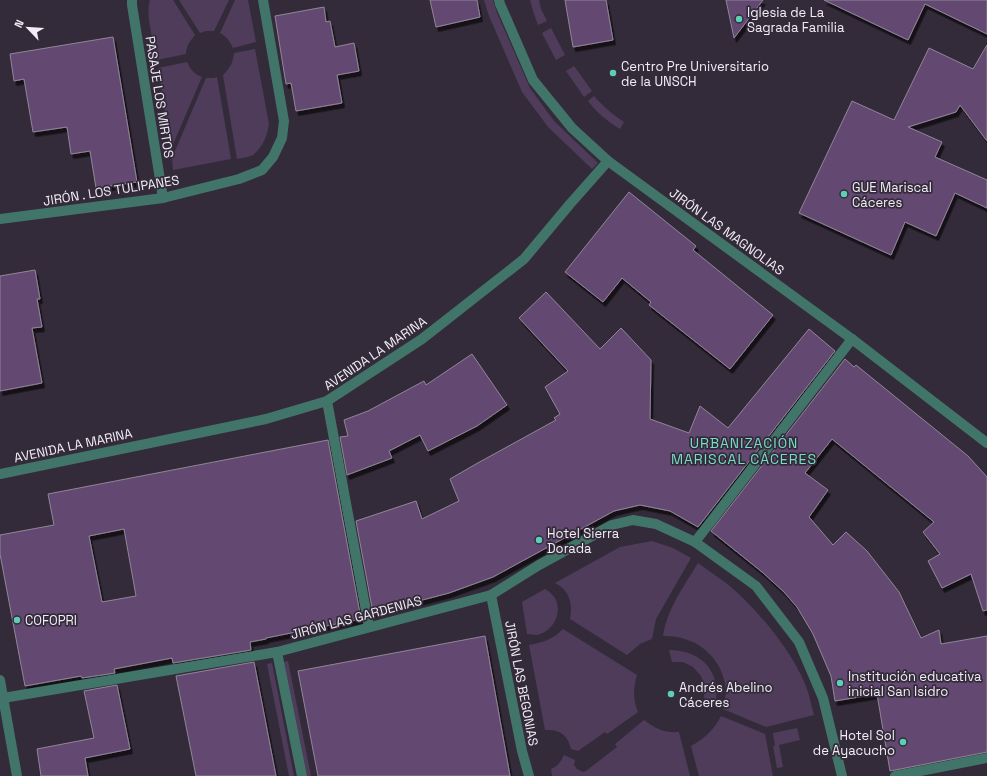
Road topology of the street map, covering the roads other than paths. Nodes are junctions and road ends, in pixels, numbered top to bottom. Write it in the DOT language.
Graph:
graph roads {
  1 [pos="132,0"];
  2 [pos="263,0"];
  3 [pos="499,0"];
  4 [pos="608,161"];
  5 [pos="163,198"];
  6 [pos="0,219"];
  7 [pos="852,339"];
  8 [pos="327,401"];
  9 [pos="987,443"];
  10 [pos="0,474"];
  11 [pos="695,542"];
  12 [pos="491,595"];
  13 [pos="369,627"];
  14 [pos="277,652"];
  15 [pos="0,680"];
  16 [pos="3,698"];
  17 [pos="987,758"];
  18 [pos="17,776"];
  19 [pos="302,776"];
  20 [pos="529,776"];
  21 [pos="842,776"];
  22 [pos="895,776"];
  1 -- 5 [label="street, PASAJE LOS MIRTOS"];
  2 -- 5 [label="street, JIRÓN . LOS TULIPANES"];
  3 -- 4 [label="street, JIRÓN LAS MAGNOLIAS"];
  4 -- 7 [label="street, JIRÓN LAS MAGNOLIAS"];
  4 -- 8 [label="street, AVENIDA LA MARINA"];
  5 -- 6 [label="street, JIRÓN . LOS TULIPANES"];
  7 -- 9 [label="street, JIRÓN LAS MAGNOLIAS"];
  7 -- 11 [label="street"];
  8 -- 10 [label="street, AVENIDA LA MARINA"];
  8 -- 13 [label="street"];
  11 -- 12 [label="street, JIRÓN LAS GARDENIAS"];
  11 -- 21 [label="street, JIRÓN LAS GARDENIAS"];
  12 -- 13 [label="street, JIRÓN LAS GARDENIAS"];
  12 -- 20 [label="street, JIRÓN LAS BEGONIAS"];
  13 -- 14 [label="street, JIRÓN LAS GARDENIAS"];
  14 -- 16 [label="street, JIRÓN LAS GARDENIAS"];
  14 -- 19 [label="street"];
  15 -- 16 [label="street"];
  16 -- 18 [label="street"];
  17 -- 22 [label="street"];
}
